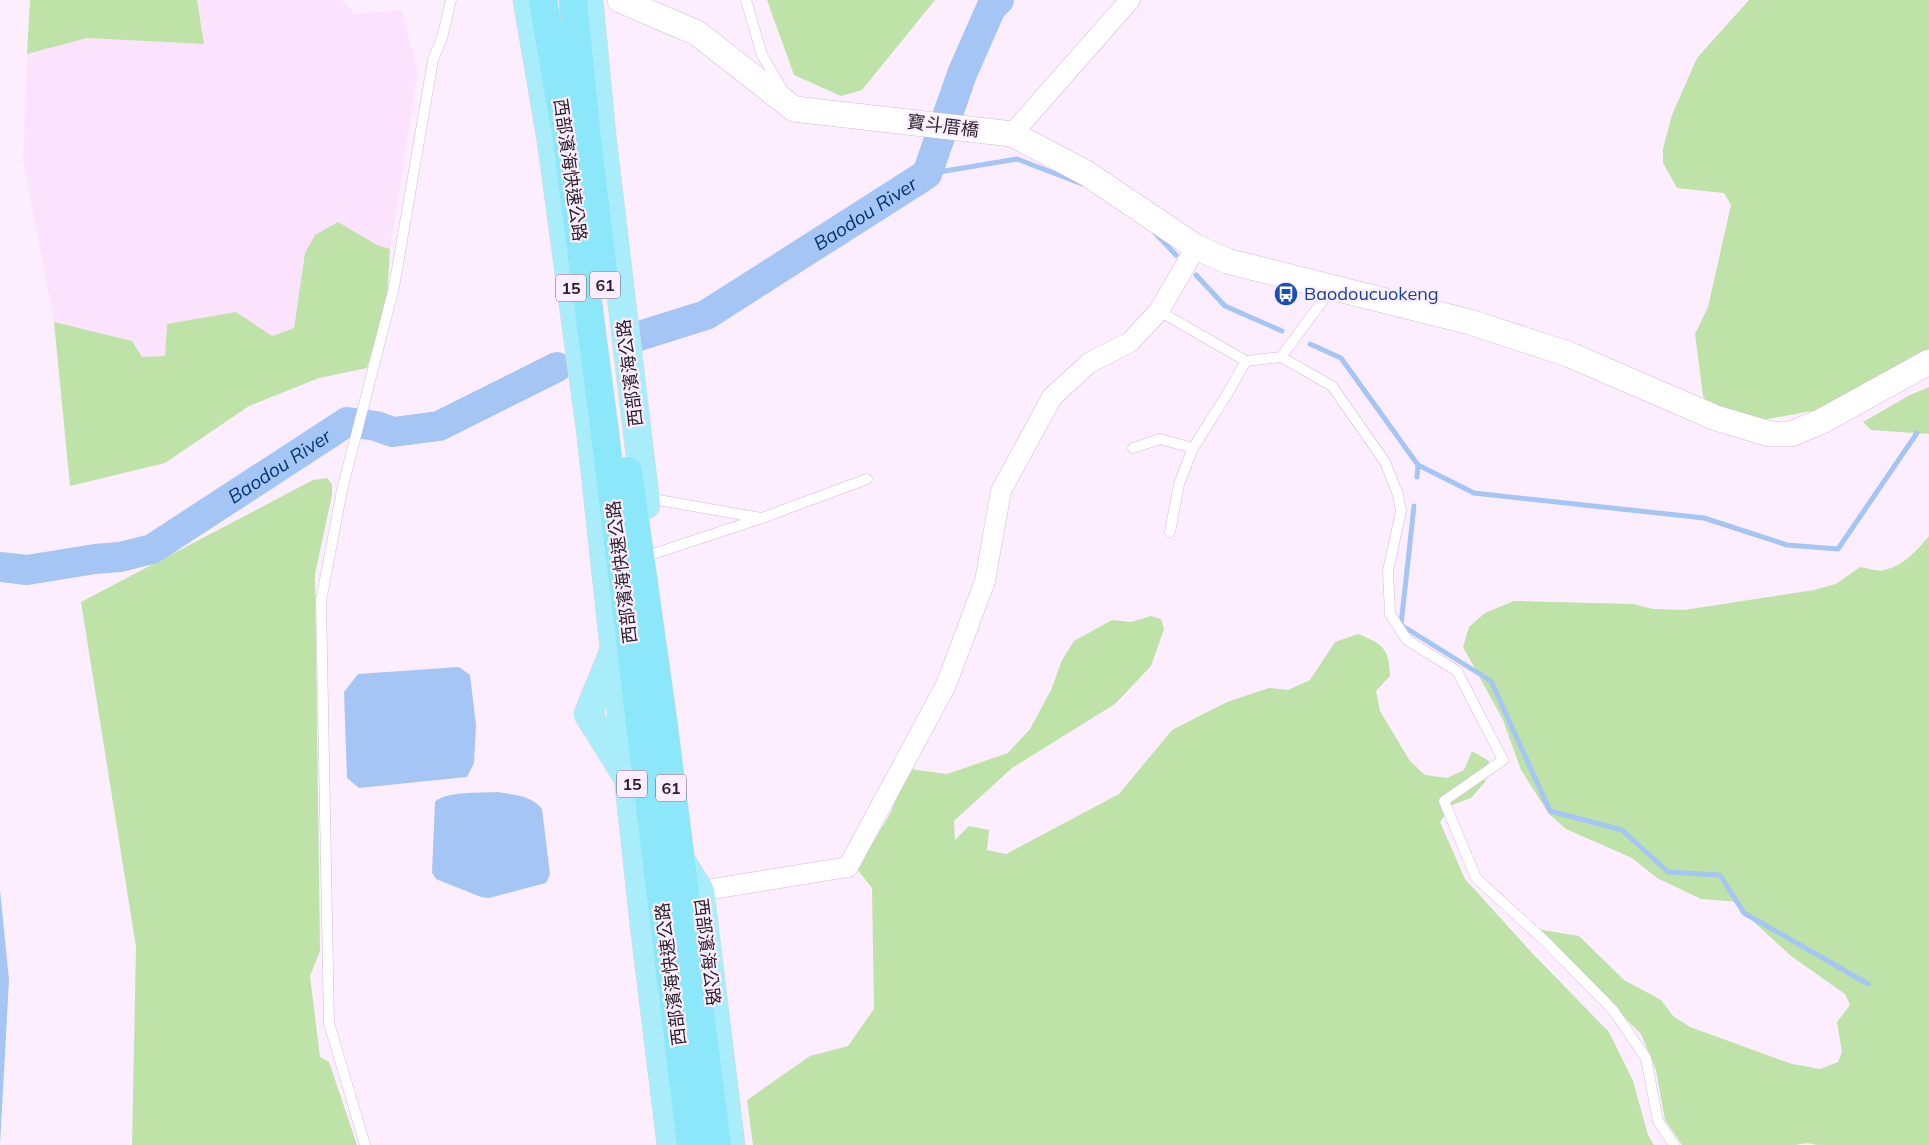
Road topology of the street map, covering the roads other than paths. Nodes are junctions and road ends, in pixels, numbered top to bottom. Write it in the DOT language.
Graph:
graph roads {
  1 [pos="451,0"];
  2 [pos="527,0"];
  3 [pos="543,0"];
  4 [pos="573,0"];
  5 [pos="589,0"];
  6 [pos="620,0"];
  7 [pos="746,0"];
  8 [pos="1130,0"];
  9 [pos="794,109"];
  10 [pos="1009,134"];
  11 [pos="577,140"];
  12 [pos="1196,247"];
  13 [pos="1333,287"];
  14 [pos="1159,311"];
  15 [pos="1281,357"];
  16 [pos="1246,361"];
  17 [pos="1929,362"];
  18 [pos="614,433"];
  19 [pos="1133,448"];
  20 [pos="1193,448"];
  21 [pos="867,480"];
  22 [pos="646,498"];
  23 [pos="762,518"];
  24 [pos="1170,532"];
  25 [pos="653,554"];
  26 [pos="700,891"];
  27 [pos="365,1145"];
  28 [pos="671,1145"];
  29 [pos="691,1145"];
  30 [pos="716,1145"];
  31 [pos="731,1145"];
  32 [pos="1674,1145"];
  1 -- 27 [label="lane"];
  2 -- 28 [label="main road, 15"];
  3 -- 11 [label="highway, 西部濱海快速公路 / 61"];
  4 -- 11 [label="highway, 西部濱海快速公路 / 61"];
  5 -- 22 [label="main road, 西部濱海公路 / 15"];
  6 -- 9 [label="street"];
  7 -- 9 [label="lane"];
  8 -- 10 [label="street"];
  9 -- 10 [label="street, 寶斗厝橋"];
  10 -- 12 [label="street"];
  11 -- 18 [label="highway, 西部濱海快速公路 / 61"];
  12 -- 13 [label="street"];
  12 -- 14 [label="street"];
  13 -- 15 [label="lane"];
  13 -- 17 [label="street"];
  14 -- 16 [label="lane"];
  14 -- 26 [label="street"];
  15 -- 16 [label="lane"];
  15 -- 32 [label="lane"];
  16 -- 20 [label="lane"];
  18 -- 29 [label="highway, 西部濱海快速公路 / 61"];
  18 -- 30 [label="highway, 西部濱海快速公路 / 61"];
  19 -- 20 [label="lane"];
  20 -- 24 [label="lane"];
  21 -- 23 [label="lane"];
  22 -- 23 [label="lane"];
  22 -- 25 [label="main road, 西部濱海公路 / 15"];
  23 -- 25 [label="lane"];
  25 -- 26 [label="main road, 西部濱海公路 / 15"];
  26 -- 31 [label="main road, 西部濱海公路 / 15"];
}
